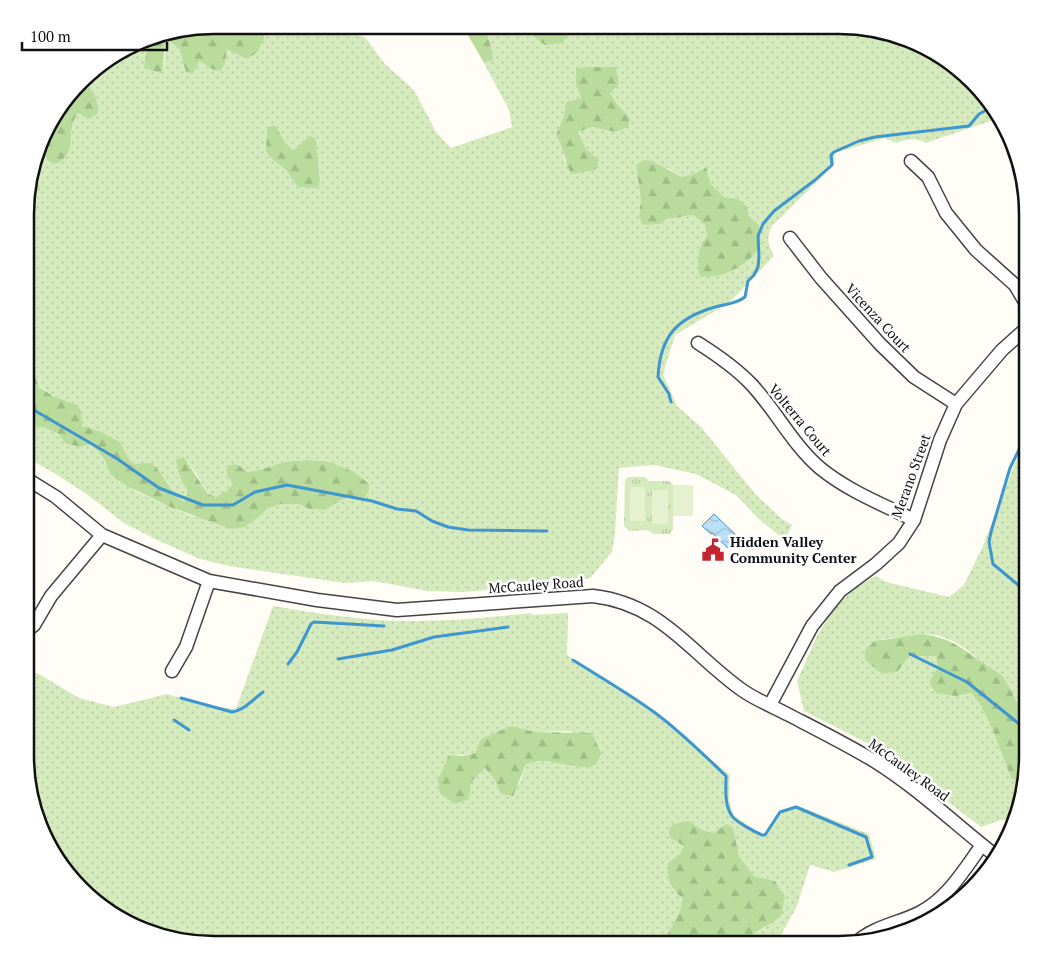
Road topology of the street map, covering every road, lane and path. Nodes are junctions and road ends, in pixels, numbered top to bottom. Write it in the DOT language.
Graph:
graph roads {
  1 [pos="911,161"];
  2 [pos="790,238"];
  3 [pos="1019,292"];
  4 [pos="1019,335"];
  5 [pos="698,343"];
  6 [pos="956,404"];
  7 [pos="34,484"];
  8 [pos="914,520"];
  9 [pos="102,534"];
  10 [pos="209,581"];
  11 [pos="34,625"];
  12 [pos="172,671"];
  13 [pos="770,705"];
  14 [pos="982,845"];
  15 [pos="991,852"];
  16 [pos="870,934"];
  1 -- 3 [label="street"];
  2 -- 6 [label="street, Vicenza Court"];
  4 -- 6 [label="street, Merano Street"];
  5 -- 8 [label="street, Volterra Court"];
  6 -- 8 [label="street, Merano Street"];
  7 -- 9 [label="street, McCauley Road"];
  8 -- 13 [label="street, Merano Street"];
  9 -- 10 [label="street, McCauley Road"];
  9 -- 11 [label="street"];
  10 -- 12 [label="street"];
  10 -- 13 [label="street, McCauley Road"];
  13 -- 14 [label="street, McCauley Road"];
  14 -- 15 [label="street, McCauley Road"];
  14 -- 16 [label="street"];
}
